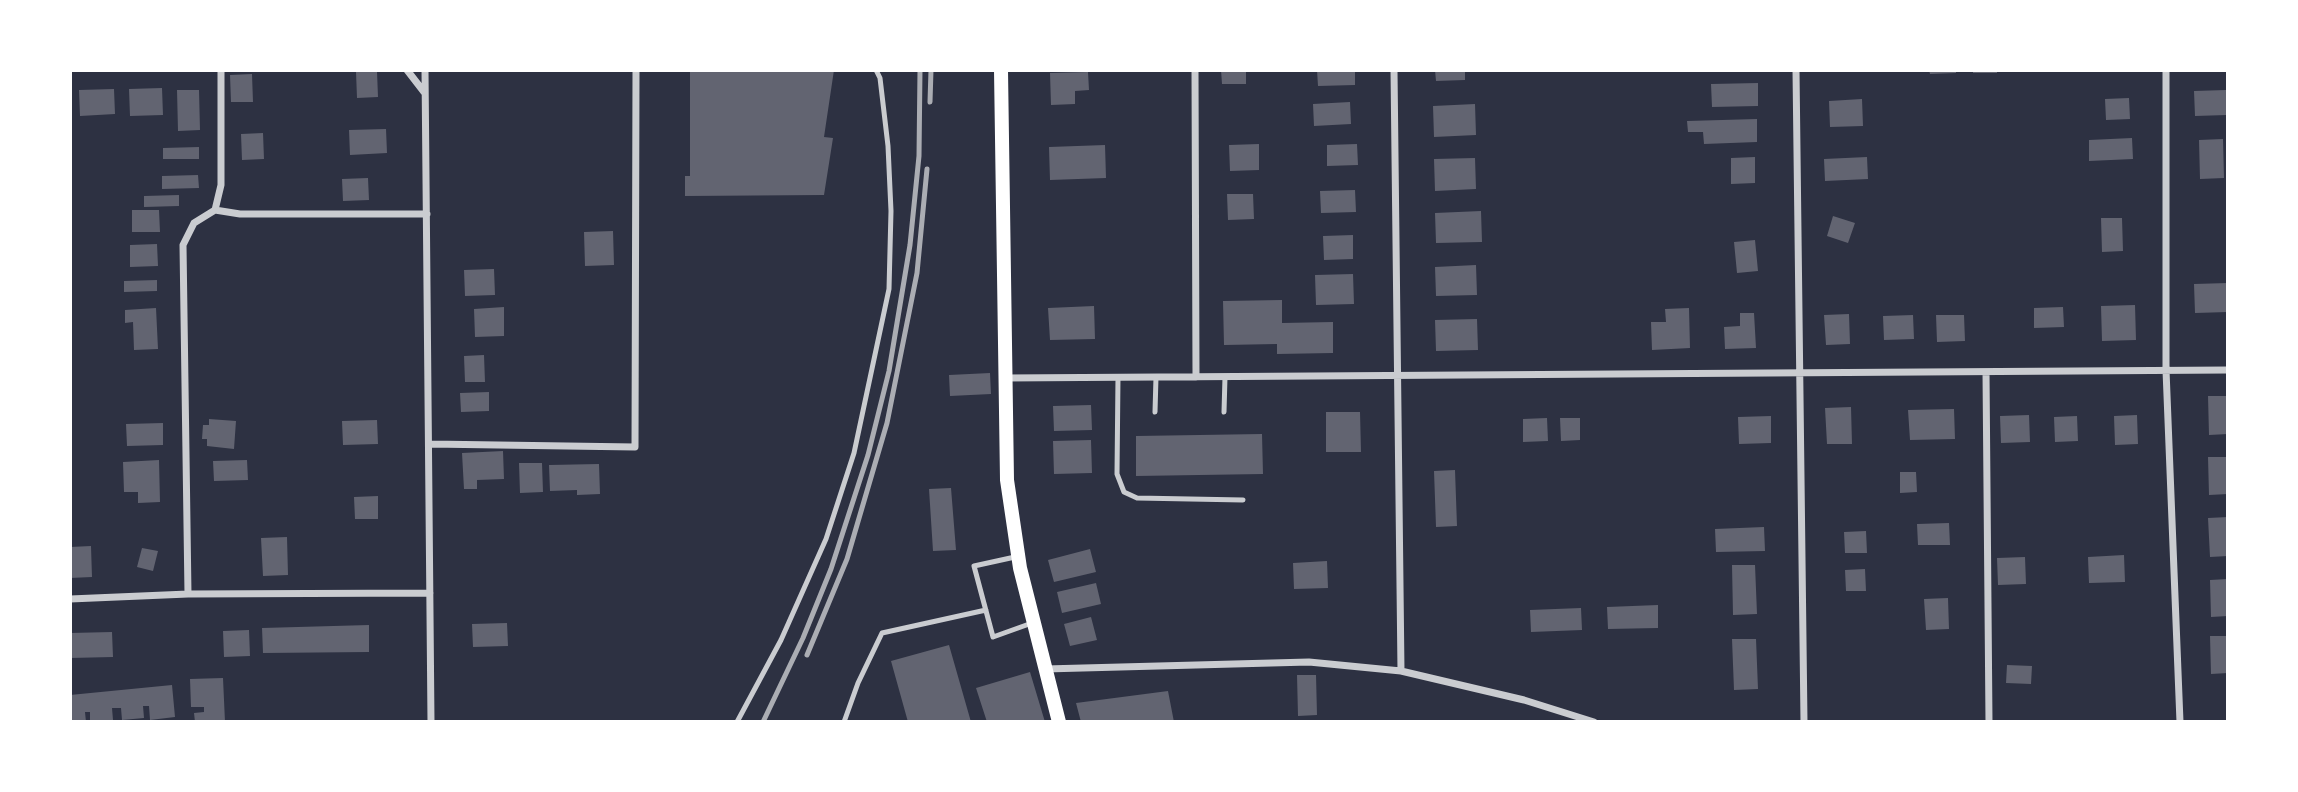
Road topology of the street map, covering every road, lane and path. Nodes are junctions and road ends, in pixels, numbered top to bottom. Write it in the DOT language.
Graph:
graph roads {
  1 [pos="221,70"];
  2 [pos="407,70"];
  3 [pos="425,70"];
  4 [pos="636,70"];
  5 [pos="876,70"];
  6 [pos="1001,70"];
  7 [pos="1195,70"];
  8 [pos="1394,70"];
  9 [pos="1796,70"];
  10 [pos="2166,70"];
  11 [pos="425,93"];
  12 [pos="215,210"];
  13 [pos="427,214"];
  14 [pos="2166,370"];
  15 [pos="2228,370"];
  16 [pos="1986,372"];
  17 [pos="1798,374"];
  18 [pos="1118,377"];
  19 [pos="1156,377"];
  20 [pos="1196,377"];
  21 [pos="1225,377"];
  22 [pos="1395,377"];
  23 [pos="1006,378"];
  24 [pos="1155,412"];
  25 [pos="1224,412"];
  26 [pos="430,444"];
  27 [pos="1243,500"];
  28 [pos="1018,556"];
  29 [pos="430,593"];
  30 [pos="188,594"];
  31 [pos="70,599"];
  32 [pos="986,610"];
  33 [pos="1033,623"];
  34 [pos="1044,670"];
  35 [pos="1401,671"];
  36 [pos="431,722"];
  37 [pos="737,722"];
  38 [pos="844,722"];
  39 [pos="1059,722"];
  40 [pos="1594,722"];
  41 [pos="1804,722"];
  42 [pos="1989,722"];
  43 [pos="2180,722"];
  1 -- 12 [label="street"];
  2 -- 11 [label="street"];
  3 -- 11 [label="street"];
  4 -- 26 [label="street"];
  5 -- 37 [label="lane"];
  6 -- 23 [label="main road"];
  7 -- 20 [label="street"];
  8 -- 22 [label="street"];
  9 -- 17 [label="street"];
  10 -- 14 [label="street"];
  11 -- 13 [label="street"];
  12 -- 13 [label="street"];
  12 -- 30 [label="street"];
  13 -- 26 [label="street"];
  14 -- 15 [label="street"];
  14 -- 16 [label="street"];
  14 -- 43 [label="street"];
  16 -- 17 [label="street"];
  16 -- 42 [label="street"];
  17 -- 22 [label="street"];
  17 -- 41 [label="street"];
  18 -- 19 [label="street"];
  18 -- 23 [label="street"];
  18 -- 27 [label="lane"];
  19 -- 20 [label="street"];
  19 -- 24 [label="lane"];
  20 -- 21 [label="street"];
  21 -- 22 [label="street"];
  21 -- 25 [label="lane"];
  22 -- 35 [label="street"];
  23 -- 28 [label="main road"];
  26 -- 29 [label="street"];
  28 -- 32 [label="lane"];
  28 -- 33 [label="main road"];
  29 -- 30 [label="street"];
  29 -- 36 [label="street"];
  30 -- 31 [label="street"];
  32 -- 33 [label="lane"];
  32 -- 38 [label="lane"];
  33 -- 34 [label="main road"];
  34 -- 35 [label="street"];
  34 -- 39 [label="main road"];
  35 -- 40 [label="street"];
}
